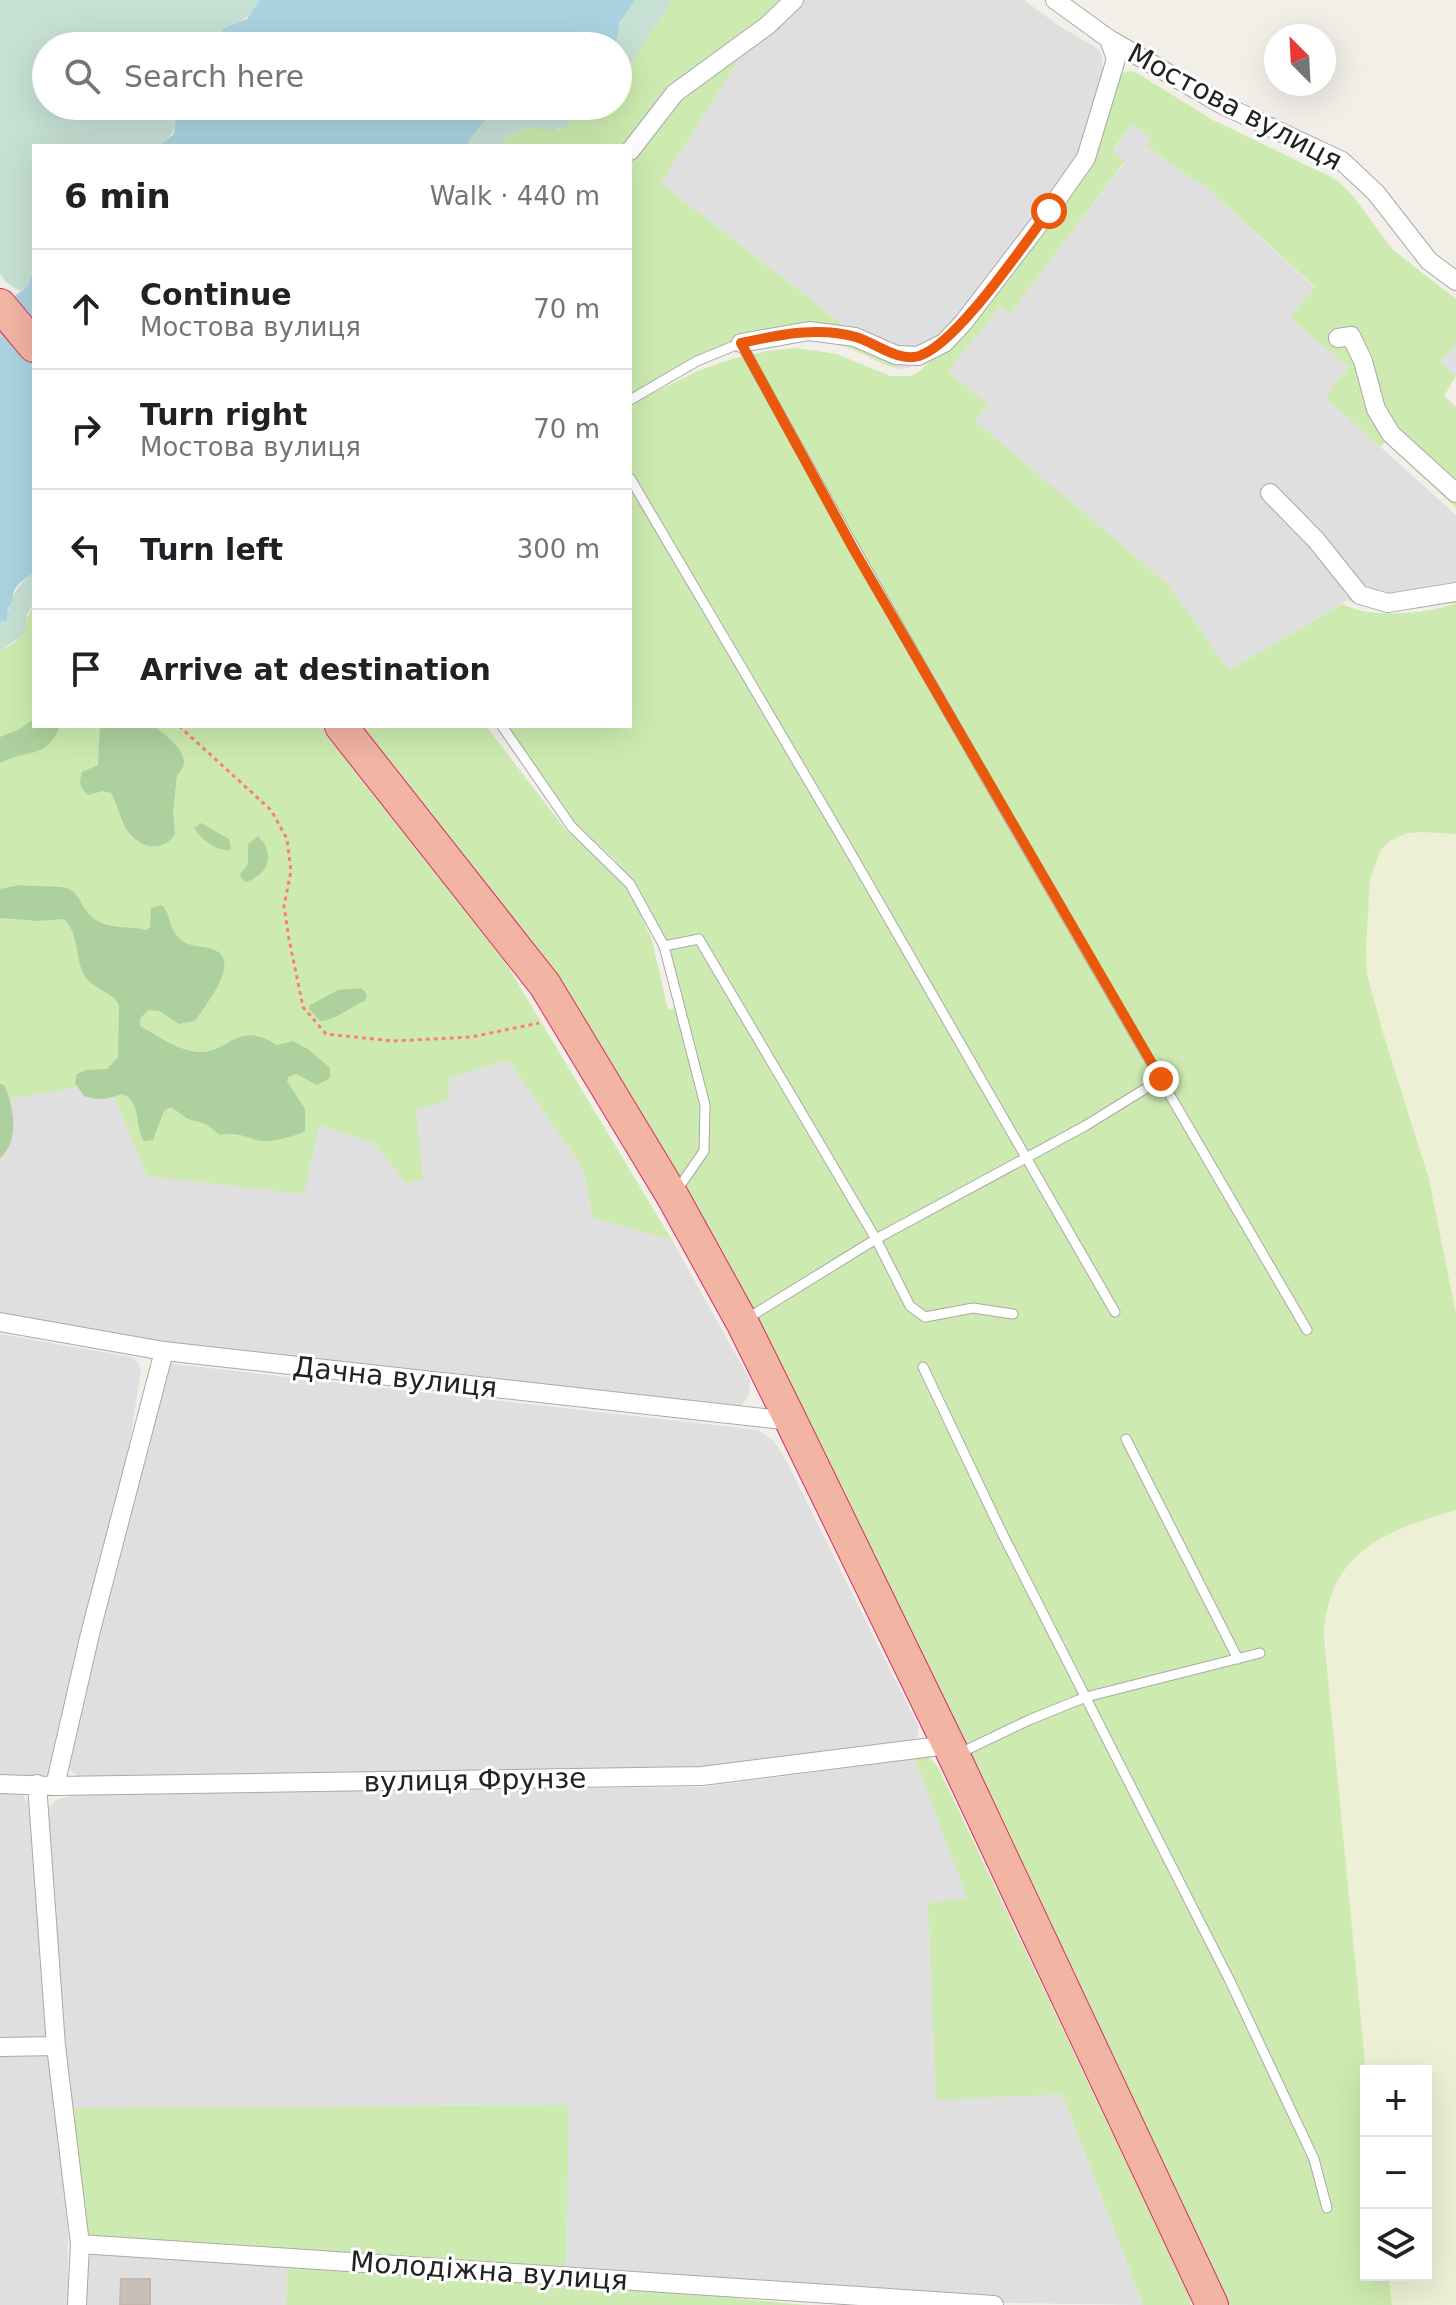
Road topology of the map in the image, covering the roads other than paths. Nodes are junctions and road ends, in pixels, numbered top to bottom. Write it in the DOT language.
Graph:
graph roads {
  1 [pos="794,0"];
  2 [pos="1055,0"];
  3 [pos="1109,39"];
  4 [pos="632,148"];
  5 [pos="1456,281"];
  6 [pos="0,305"];
  7 [pos="1338,338"];
  8 [pos="741,343"];
  9 [pos="32,344"];
  10 [pos="632,399"];
  11 [pos="632,481"];
  12 [pos="1270,493"];
  13 [pos="1456,493"];
  14 [pos="1456,592"];
  15 [pos="343,728"];
  16 [pos="503,728"];
  17 [pos="664,946"];
  18 [pos="1161,1079"];
  19 [pos="1026,1158"];
  20 [pos="673,1197"];
  21 [pos="876,1239"];
  22 [pos="1115,1312"];
  23 [pos="1013,1314"];
  24 [pos="0,1322"];
  25 [pos="742,1322"];
  26 [pos="1307,1330"];
  27 [pos="164,1351"];
  28 [pos="923,1367"];
  29 [pos="791,1421"];
  30 [pos="1126,1439"];
  31 [pos="1260,1653"];
  32 [pos="1238,1659"];
  33 [pos="1086,1697"];
  34 [pos="951,1751"];
  35 [pos="0,1784"];
  36 [pos="46,1785"];
  37 [pos="56,2046"];
  38 [pos="0,2047"];
  39 [pos="1327,2208"];
  40 [pos="80,2244"];
  41 [pos="77,2305"];
  42 [pos="994,2305"];
  43 [pos="1212,2305"];
  1 -- 4 [label="street"];
  2 -- 3 [label="street, Мостова вулиця"];
  3 -- 5 [label="street, Мостова вулиця"];
  3 -- 8 [label="street, Мостова вулиця"];
  6 -- 9 [label="highway"];
  7 -- 13 [label="street"];
  8 -- 10 [label="lane"];
  8 -- 18 [label="lane"];
  11 -- 19 [label="lane"];
  12 -- 14 [label="street"];
  15 -- 20 [label="highway"];
  16 -- 17 [label="lane"];
  17 -- 20 [label="lane"];
  17 -- 21 [label="lane"];
  18 -- 19 [label="lane"];
  18 -- 26 [label="lane"];
  19 -- 21 [label="lane"];
  19 -- 22 [label="lane"];
  20 -- 25 [label="highway"];
  21 -- 23 [label="lane"];
  21 -- 25 [label="lane"];
  24 -- 27 [label="street, Дачна вулиця"];
  25 -- 29 [label="highway"];
  27 -- 29 [label="street, Дачна вулиця"];
  27 -- 36 [label="street"];
  28 -- 33 [label="lane"];
  29 -- 34 [label="highway"];
  30 -- 32 [label="lane"];
  31 -- 32 [label="lane"];
  32 -- 33 [label="lane"];
  33 -- 34 [label="lane"];
  33 -- 39 [label="lane"];
  34 -- 36 [label="street, вулиця Фрунзе"];
  34 -- 43 [label="highway"];
  35 -- 36 [label="street, вулиця Фрунзе"];
  36 -- 37 [label="street"];
  37 -- 38 [label="street"];
  37 -- 40 [label="street"];
  40 -- 41 [label="street"];
  40 -- 42 [label="street, Молодіжна вулиця"];
}
